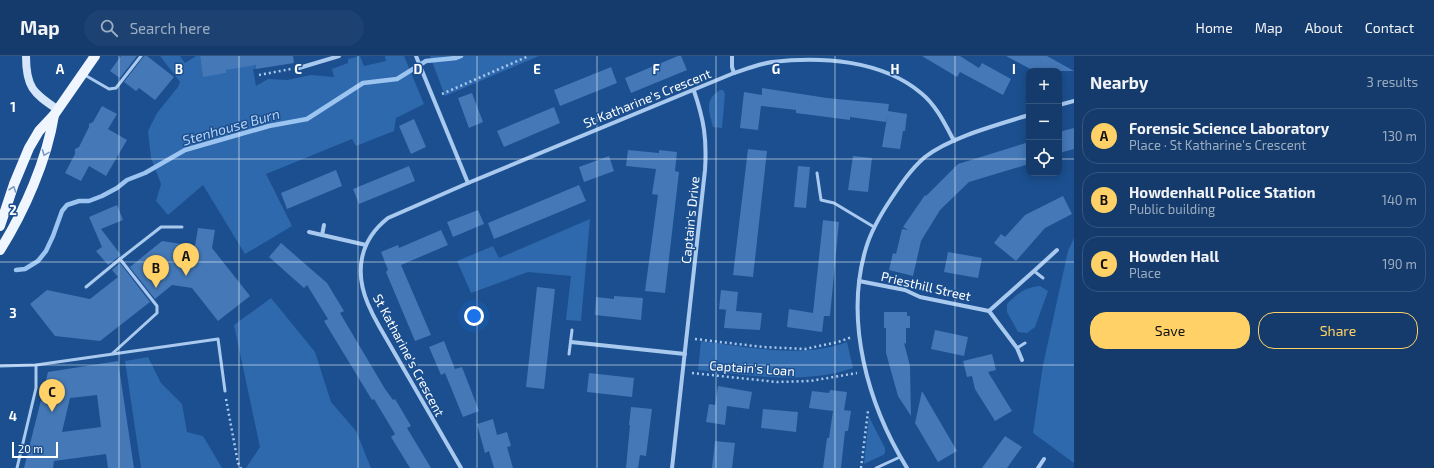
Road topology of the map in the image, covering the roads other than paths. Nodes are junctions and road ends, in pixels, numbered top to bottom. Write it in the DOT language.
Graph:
graph roads {
  1 [pos="26,56"];
  2 [pos="95,56"];
  3 [pos="141,56"];
  4 [pos="339,56"];
  5 [pos="732,56"];
  6 [pos="416,57"];
  7 [pos="299,68"];
  8 [pos="82,73"];
  9 [pos="734,73"];
  10 [pos="694,91"];
  11 [pos="1074,101"];
  12 [pos="1062,105"];
  13 [pos="56,112"];
  14 [pos="1026,116"];
  15 [pos="954,141"];
  16 [pos="817,173"];
  17 [pos="468,183"];
  18 [pos="324,225"];
  19 [pos="0,226"];
  20 [pos="182,227"];
  21 [pos="874,227"];
  22 [pos="309,232"];
  23 [pos="322,235"];
  24 [pos="366,245"];
  25 [pos="0,250"];
  26 [pos="1057,250"];
  27 [pos="120,259"];
  28 [pos="1034,271"];
  29 [pos="1043,278"];
  30 [pos="859,281"];
  31 [pos="86,287"];
  32 [pos="989,311"];
  33 [pos="572,330"];
  34 [pos="571,342"];
  35 [pos="1025,343"];
  36 [pos="1017,348"];
  37 [pos="114,354"];
  38 [pos="569,354"];
  39 [pos="685,354"];
  40 [pos="1022,360"];
  41 [pos="36,365"];
  42 [pos="0,366"];
  43 [pos="225,391"];
  44 [pos="900,457"];
  45 [pos="1044,459"];
  46 [pos="17,468"];
  47 [pos="461,468"];
  48 [pos="672,468"];
  49 [pos="876,468"];
  50 [pos="907,468"];
  51 [pos="1038,468"];
  1 -- 13 [label="street"];
  2 -- 8 [label="main road"];
  3 -- 8 [label="lane"];
  4 -- 7 [label="street"];
  5 -- 9 [label="street"];
  6 -- 17 [label="street"];
  8 -- 13 [label="main road"];
  9 -- 10 [label="street, St Katharine's Crescent"];
  9 -- 15 [label="street, St Katharine's Crescent"];
  10 -- 17 [label="street, St Katharine's Crescent"];
  10 -- 39 [label="street, Captain's Drive"];
  11 -- 12 [label="street"];
  19 -- 13 [label="main road, one-way"];
  13 -- 25 [label="main road, one-way"];
  14 -- 15 [label="street"];
  15 -- 21 [label="street"];
  16 -- 21 [label="lane"];
  17 -- 24 [label="street, St Katharine's Crescent"];
  18 -- 23 [label="street"];
  20 -- 27 [label="lane"];
  21 -- 30 [label="street"];
  22 -- 23 [label="street"];
  23 -- 24 [label="street"];
  24 -- 47 [label="street, St Katharine's Crescent"];
  26 -- 28 [label="street"];
  27 -- 31 [label="lane"];
  27 -- 37 [label="lane"];
  28 -- 29 [label="lane"];
  28 -- 32 [label="street"];
  30 -- 32 [label="street, Priesthill Street"];
  30 -- 44 [label="street"];
  32 -- 36 [label="street"];
  33 -- 34 [label="lane"];
  34 -- 38 [label="lane"];
  34 -- 39 [label="street"];
  35 -- 36 [label="lane"];
  36 -- 40 [label="street"];
  37 -- 41 [label="lane"];
  37 -- 43 [label="lane"];
  39 -- 48 [label="street, Captain's Drive"];
  41 -- 42 [label="lane"];
  41 -- 46 [label="lane"];
  44 -- 49 [label="lane"];
  44 -- 50 [label="street"];
  45 -- 51 [label="street"];
}
